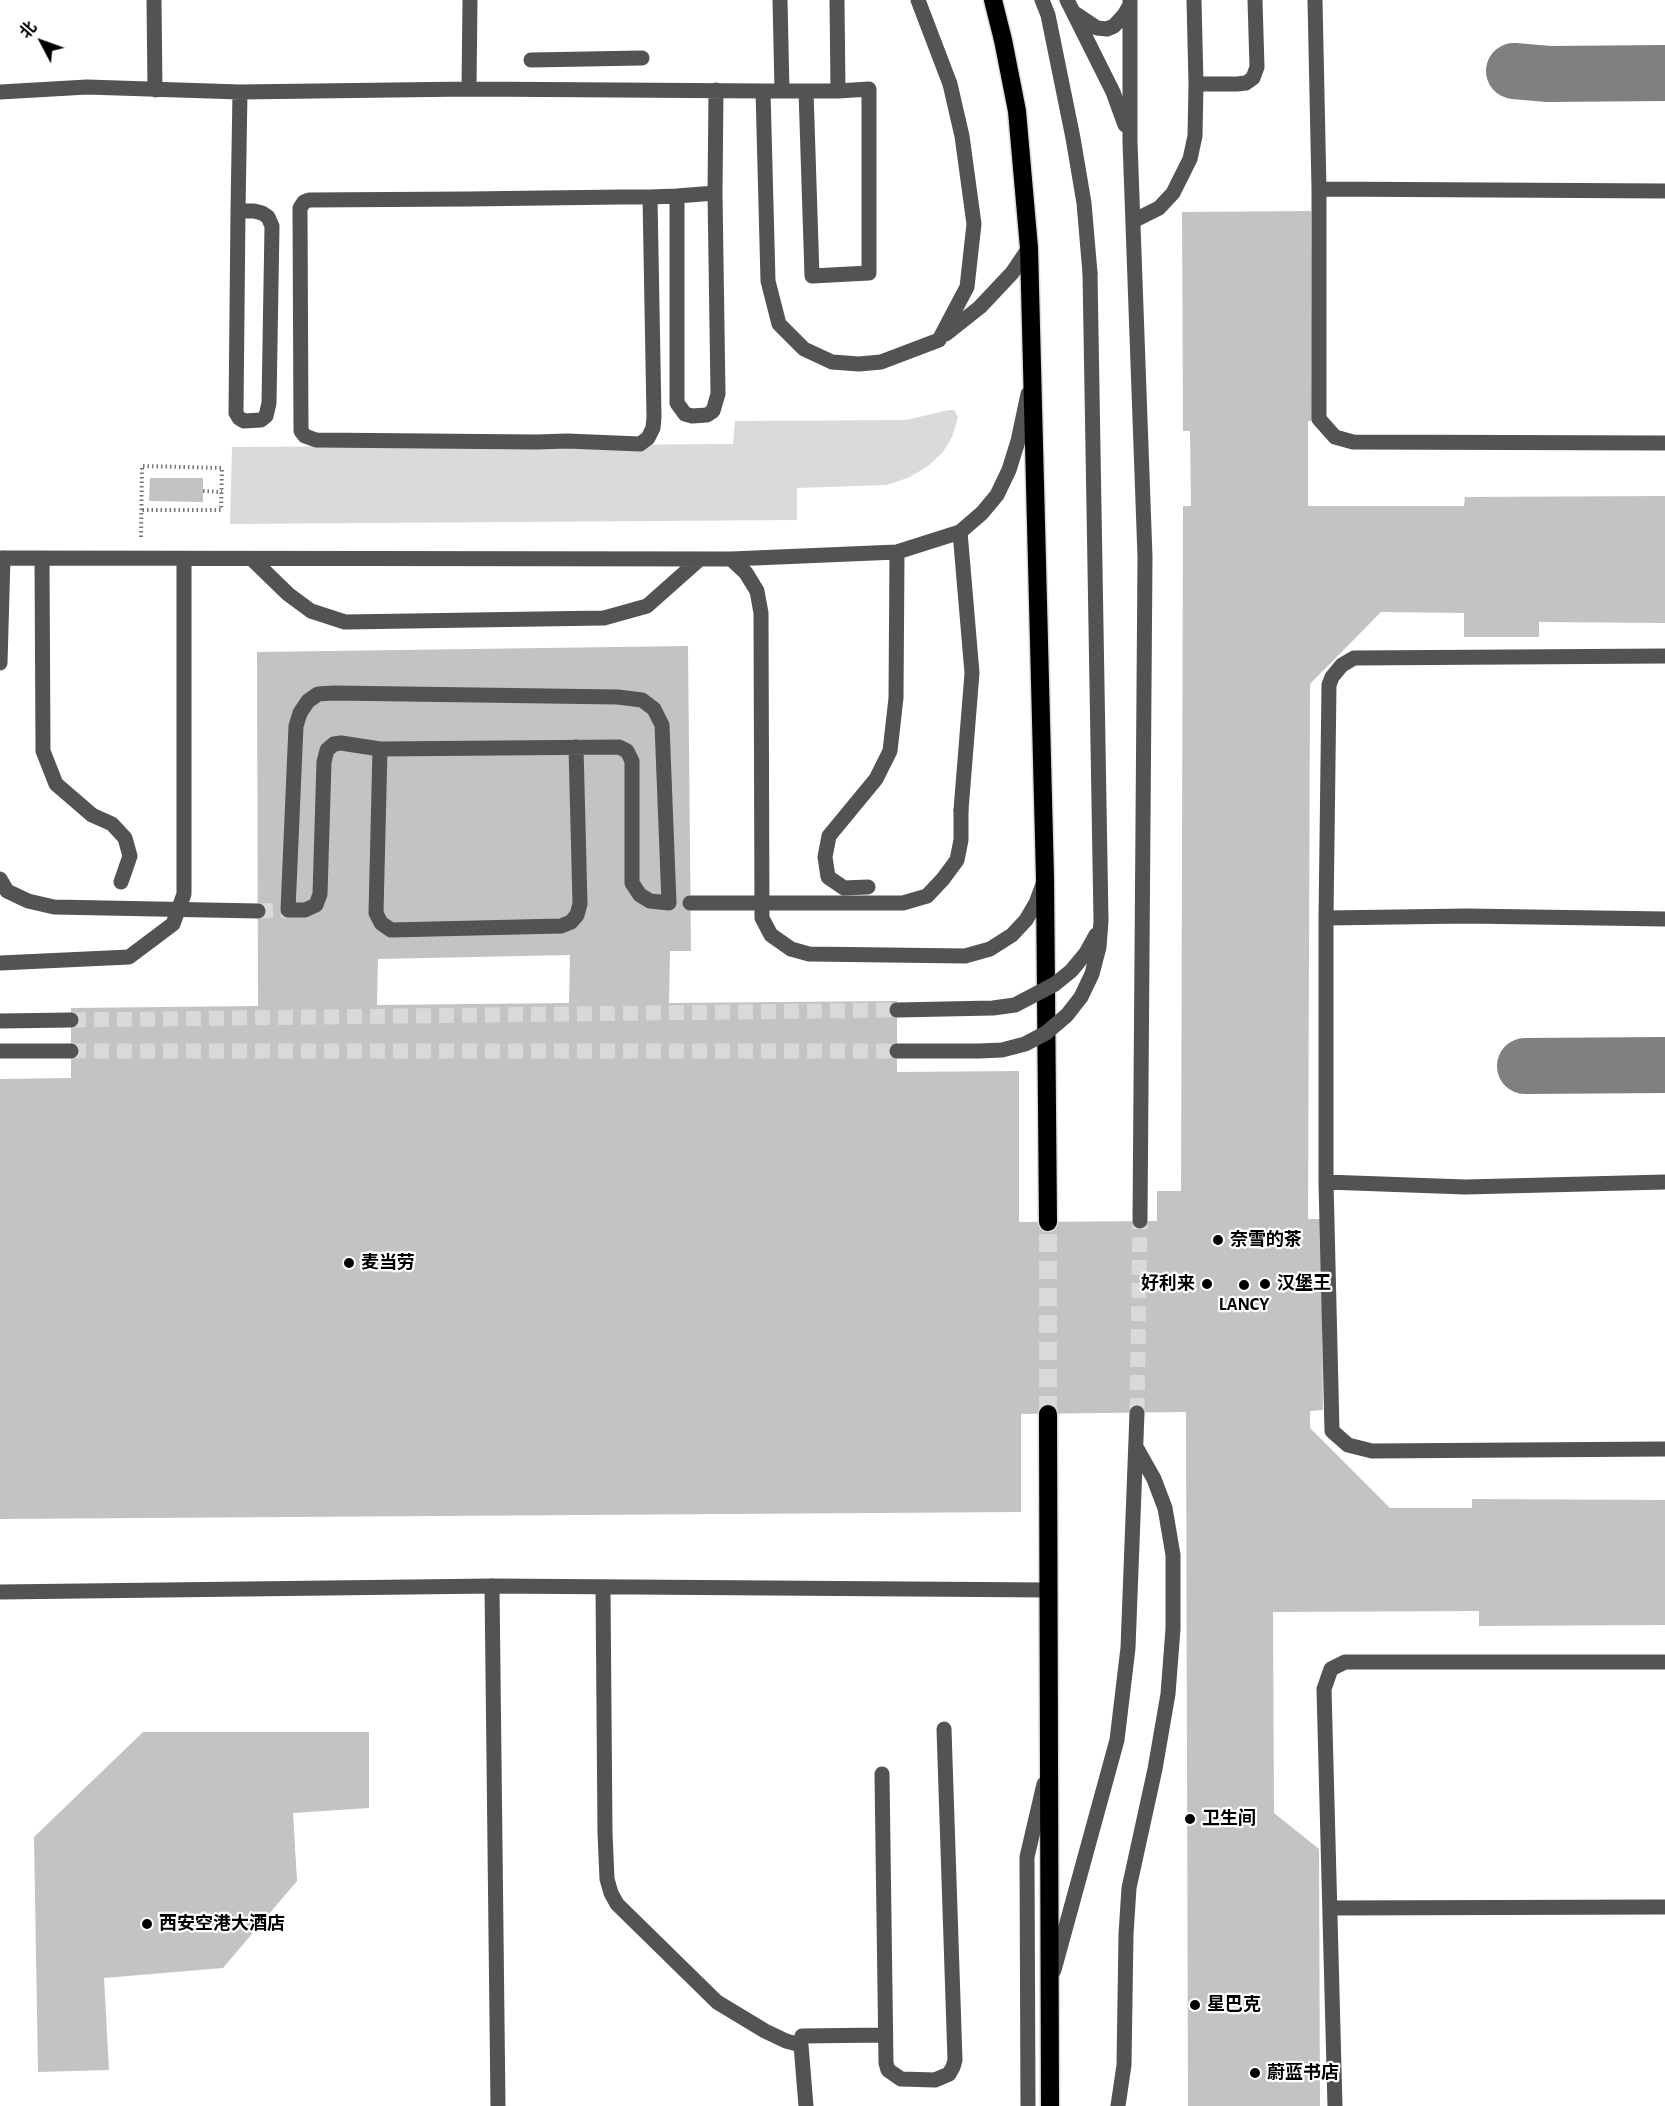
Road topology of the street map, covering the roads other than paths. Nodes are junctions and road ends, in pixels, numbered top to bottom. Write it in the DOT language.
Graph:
graph roads {
  1 [pos="154,0"];
  2 [pos="470,0"];
  3 [pos="780,0"];
  4 [pos="837,0"];
  5 [pos="918,0"];
  6 [pos="993,0"];
  7 [pos="1042,0"];
  8 [pos="1067,0"];
  9 [pos="1194,0"];
  10 [pos="1255,0"];
  11 [pos="1315,0"];
  12 [pos="1130,2"];
  13 [pos="1076,14"];
  14 [pos="642,58"];
  15 [pos="531,60"];
  16 [pos="1196,84"];
  17 [pos="469,89"];
  18 [pos="154,90"];
  19 [pos="716,90"];
  20 [pos="763,91"];
  21 [pos="782,91"];
  22 [pos="806,91"];
  23 [pos="838,91"];
  24 [pos="0,92"];
  25 [pos="240,92"];
  26 [pos="1130,142"];
  27 [pos="1319,189"];
  28 [pos="1665,191"];
  29 [pos="715,193"];
  30 [pos="650,196"];
  31 [pos="677,196"];
  32 [pos="238,211"];
  33 [pos="1133,222"];
  34 [pos="1029,248"];
  35 [pos="939,340"];
  36 [pos="1032,374"];
  37 [pos="1665,443"];
  38 [pos="960,532"];
  39 [pos="897,552"];
  40 [pos="2,558"];
  41 [pos="42,559"];
  42 [pos="184,559"];
  43 [pos="252,559"];
  44 [pos="700,559"];
  45 [pos="731,559"];
  46 [pos="1665,656"];
  47 [pos="0,663"];
  48 [pos="576,747"];
  49 [pos="380,748"];
  50 [pos="1045,878"];
  51 [pos="0,879"];
  52 [pos="121,882"];
  53 [pos="868,887"];
  54 [pos="690,903"];
  55 [pos="258,911"];
  56 [pos="1326,918"];
  57 [pos="1665,919"];
  58 [pos="1101,921"];
  59 [pos="0,963"];
  60 [pos="897,1010"];
  61 [pos="71,1020"];
  62 [pos="0,1021"];
  63 [pos="0,1051"];
  64 [pos="71,1051"];
  65 [pos="897,1051"];
  66 [pos="1326,1182"];
  67 [pos="1665,1182"];
  68 [pos="1140,1221"];
  69 [pos="1048,1222"];
  70 [pos="1137,1413"];
  71 [pos="1048,1414"];
  72 [pos="1136,1447"];
  73 [pos="1665,1449"];
  74 [pos="492,1586"];
  75 [pos="603,1588"];
  76 [pos="1048,1590"];
  77 [pos="0,1592"];
  78 [pos="1665,1662"];
  79 [pos="944,1729"];
  80 [pos="1049,1766"];
  81 [pos="882,1774"];
  82 [pos="1665,1907"];
  83 [pos="1330,1908"];
  84 [pos="1050,1984"];
  85 [pos="885,2035"];
  86 [pos="802,2036"];
  87 [pos="498,2106"];
  88 [pos="806,2106"];
  89 [pos="1028,2106"];
  90 [pos="1050,2106"];
  91 [pos="1118,2106"];
  92 [pos="1335,2106"];
  1 -- 18 [label="street"];
  2 -- 17 [label="street"];
  3 -- 21 [label="street"];
  4 -- 23 [label="street"];
  5 -- 35 [label="street"];
  6 -- 34 [label="highway"];
  7 -- 58 [label="street, bridge"];
  8 -- 13 [label="street"];
  9 -- 16 [label="street"];
  10 -- 16 [label="street"];
  11 -- 27 [label="street"];
  12 -- 13 [label="street"];
  12 -- 26 [label="street"];
  13 -- 26 [label="street"];
  14 -- 15 [label="street"];
  16 -- 33 [label="street"];
  17 -- 19 [label="street"];
  17 -- 25 [label="street"];
  18 -- 24 [label="street"];
  18 -- 25 [label="street"];
  19 -- 20 [label="street"];
  19 -- 29 [label="street"];
  20 -- 21 [label="street"];
  20 -- 35 [label="street"];
  21 -- 22 [label="street"];
  22 -- 23 [label="street"];
  22 -- 23 [label="street"];
  25 -- 32 [label="street"];
  26 -- 33 [label="street"];
  27 -- 28 [label="street"];
  27 -- 37 [label="street"];
  29 -- 31 [label="street"];
  29 -- 31 [label="street"];
  30 -- 30 [label="street"];
  30 -- 31 [label="street"];
  32 -- 32 [label="street"];
  33 -- 68 [label="street"];
  34 -- 35 [label="street"];
  34 -- 36 [label="highway"];
  36 -- 38 [label="street"];
  36 -- 50 [label="highway"];
  38 -- 39 [label="street"];
  38 -- 54 [label="street, bridge"];
  39 -- 45 [label="street"];
  39 -- 53 [label="street"];
  40 -- 41 [label="street"];
  40 -- 47 [label="street"];
  41 -- 42 [label="street"];
  41 -- 52 [label="street"];
  42 -- 43 [label="street"];
  42 -- 59 [label="street"];
  43 -- 44 [label="street"];
  43 -- 44 [label="street"];
  44 -- 45 [label="street"];
  45 -- 50 [label="street"];
  46 -- 56 [label="street"];
  48 -- 49 [label="street"];
  48 -- 49 [label="street"];
  48 -- 49 [label="street"];
  50 -- 69 [label="highway"];
  51 -- 55 [label="street, bridge"];
  56 -- 57 [label="street"];
  56 -- 66 [label="street"];
  58 -- 60 [label="street, bridge"];
  58 -- 65 [label="street, bridge"];
  61 -- 62 [label="street"];
  63 -- 64 [label="street"];
  66 -- 67 [label="street"];
  66 -- 73 [label="street"];
  70 -- 72 [label="street"];
  71 -- 76 [label="highway"];
  72 -- 84 [label="street"];
  72 -- 91 [label="street"];
  74 -- 75 [label="street"];
  74 -- 77 [label="street"];
  74 -- 87 [label="street"];
  75 -- 76 [label="street"];
  75 -- 88 [label="street"];
  76 -- 80 [label="highway"];
  78 -- 83 [label="street"];
  79 -- 85 [label="street"];
  80 -- 84 [label="highway"];
  80 -- 89 [label="street"];
  81 -- 85 [label="street"];
  82 -- 83 [label="street"];
  83 -- 92 [label="street"];
  84 -- 90 [label="highway"];
  85 -- 86 [label="street"];
}
